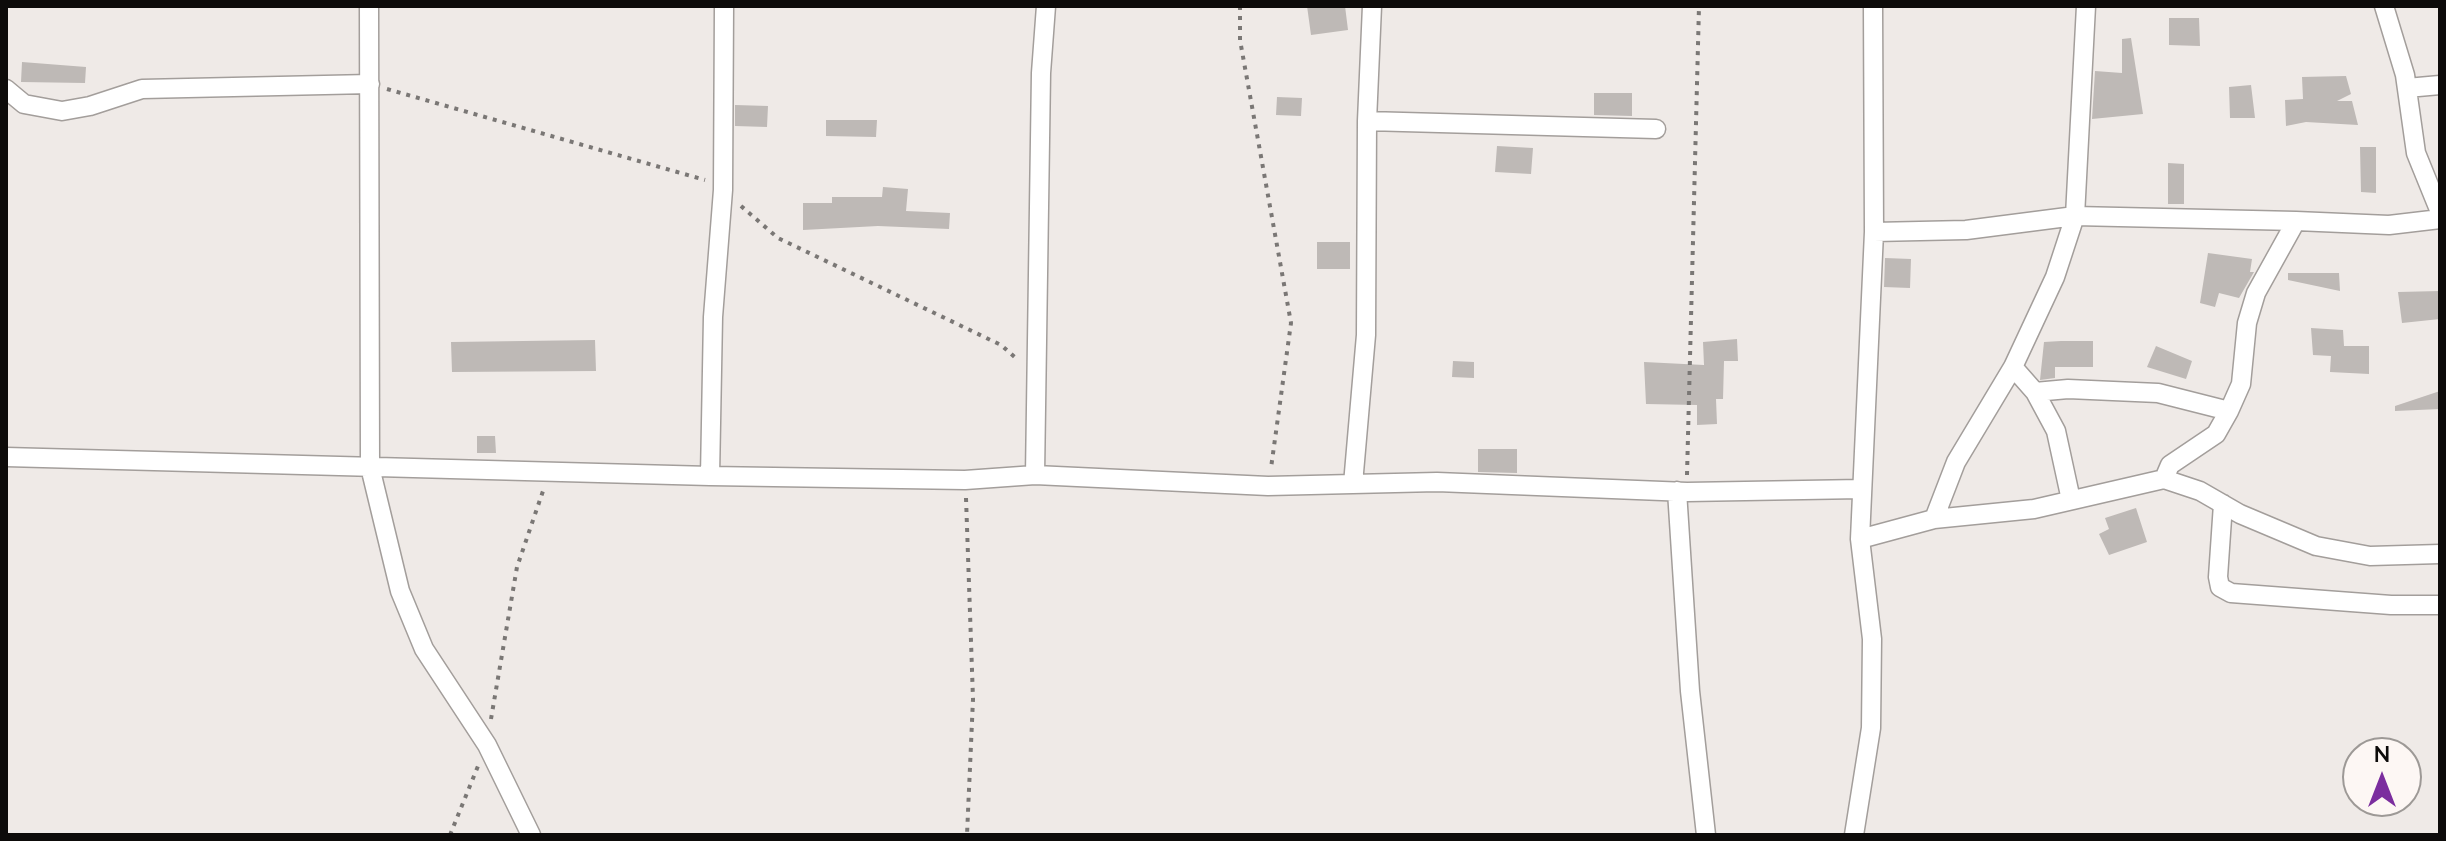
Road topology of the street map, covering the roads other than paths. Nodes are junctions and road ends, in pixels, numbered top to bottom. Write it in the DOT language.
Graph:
graph roads {
  1 [pos="369,6"];
  2 [pos="724,6"];
  3 [pos="1046,6"];
  4 [pos="1372,6"];
  5 [pos="1873,6"];
  6 [pos="2086,6"];
  7 [pos="2384,6"];
  8 [pos="370,84"];
  9 [pos="2440,85"];
  10 [pos="2407,88"];
  11 [pos="6,89"];
  12 [pos="1367,121"];
  13 [pos="1656,129"];
  14 [pos="2440,212"];
  15 [pos="2075,216"];
  16 [pos="2440,219"];
  17 [pos="2296,221"];
  18 [pos="1874,232"];
  19 [pos="2013,367"];
  20 [pos="2035,392"];
  21 [pos="2229,411"];
  22 [pos="6,457"];
  23 [pos="370,467"];
  24 [pos="1035,475"];
  25 [pos="710,476"];
  26 [pos="2164,479"];
  27 [pos="1353,484"];
  28 [pos="1861,489"];
  29 [pos="1682,492"];
  30 [pos="2071,500"];
  31 [pos="2223,504"];
  32 [pos="1934,519"];
  33 [pos="1860,539"];
  34 [pos="2440,554"];
  35 [pos="2440,605"];
  36 [pos="531,835"];
  37 [pos="1706,835"];
  38 [pos="1854,835"];
  1 -- 8 [label="street"];
  2 -- 25 [label="street"];
  3 -- 24 [label="street"];
  4 -- 12 [label="street"];
  5 -- 18 [label="street"];
  6 -- 15 [label="street"];
  7 -- 10 [label="street"];
  8 -- 11 [label="street"];
  8 -- 23 [label="street"];
  9 -- 10 [label="street"];
  10 -- 14 [label="street"];
  12 -- 13 [label="street"];
  12 -- 27 [label="street"];
  15 -- 17 [label="street"];
  15 -- 18 [label="street"];
  15 -- 19 [label="street"];
  16 -- 17 [label="street"];
  17 -- 21 [label="street"];
  18 -- 28 [label="street"];
  19 -- 20 [label="street"];
  19 -- 32 [label="street"];
  20 -- 21 [label="street"];
  20 -- 30 [label="street"];
  21 -- 26 [label="street"];
  22 -- 23 [label="street"];
  23 -- 25 [label="street"];
  23 -- 36 [label="street"];
  24 -- 25 [label="street"];
  24 -- 27 [label="street"];
  26 -- 30 [label="street"];
  26 -- 31 [label="street"];
  27 -- 29 [label="street"];
  28 -- 29 [label="street"];
  28 -- 33 [label="street"];
  29 -- 37 [label="street"];
  30 -- 32 [label="street"];
  31 -- 34 [label="street"];
  31 -- 35 [label="street"];
  32 -- 33 [label="street"];
  33 -- 38 [label="street"];
}
